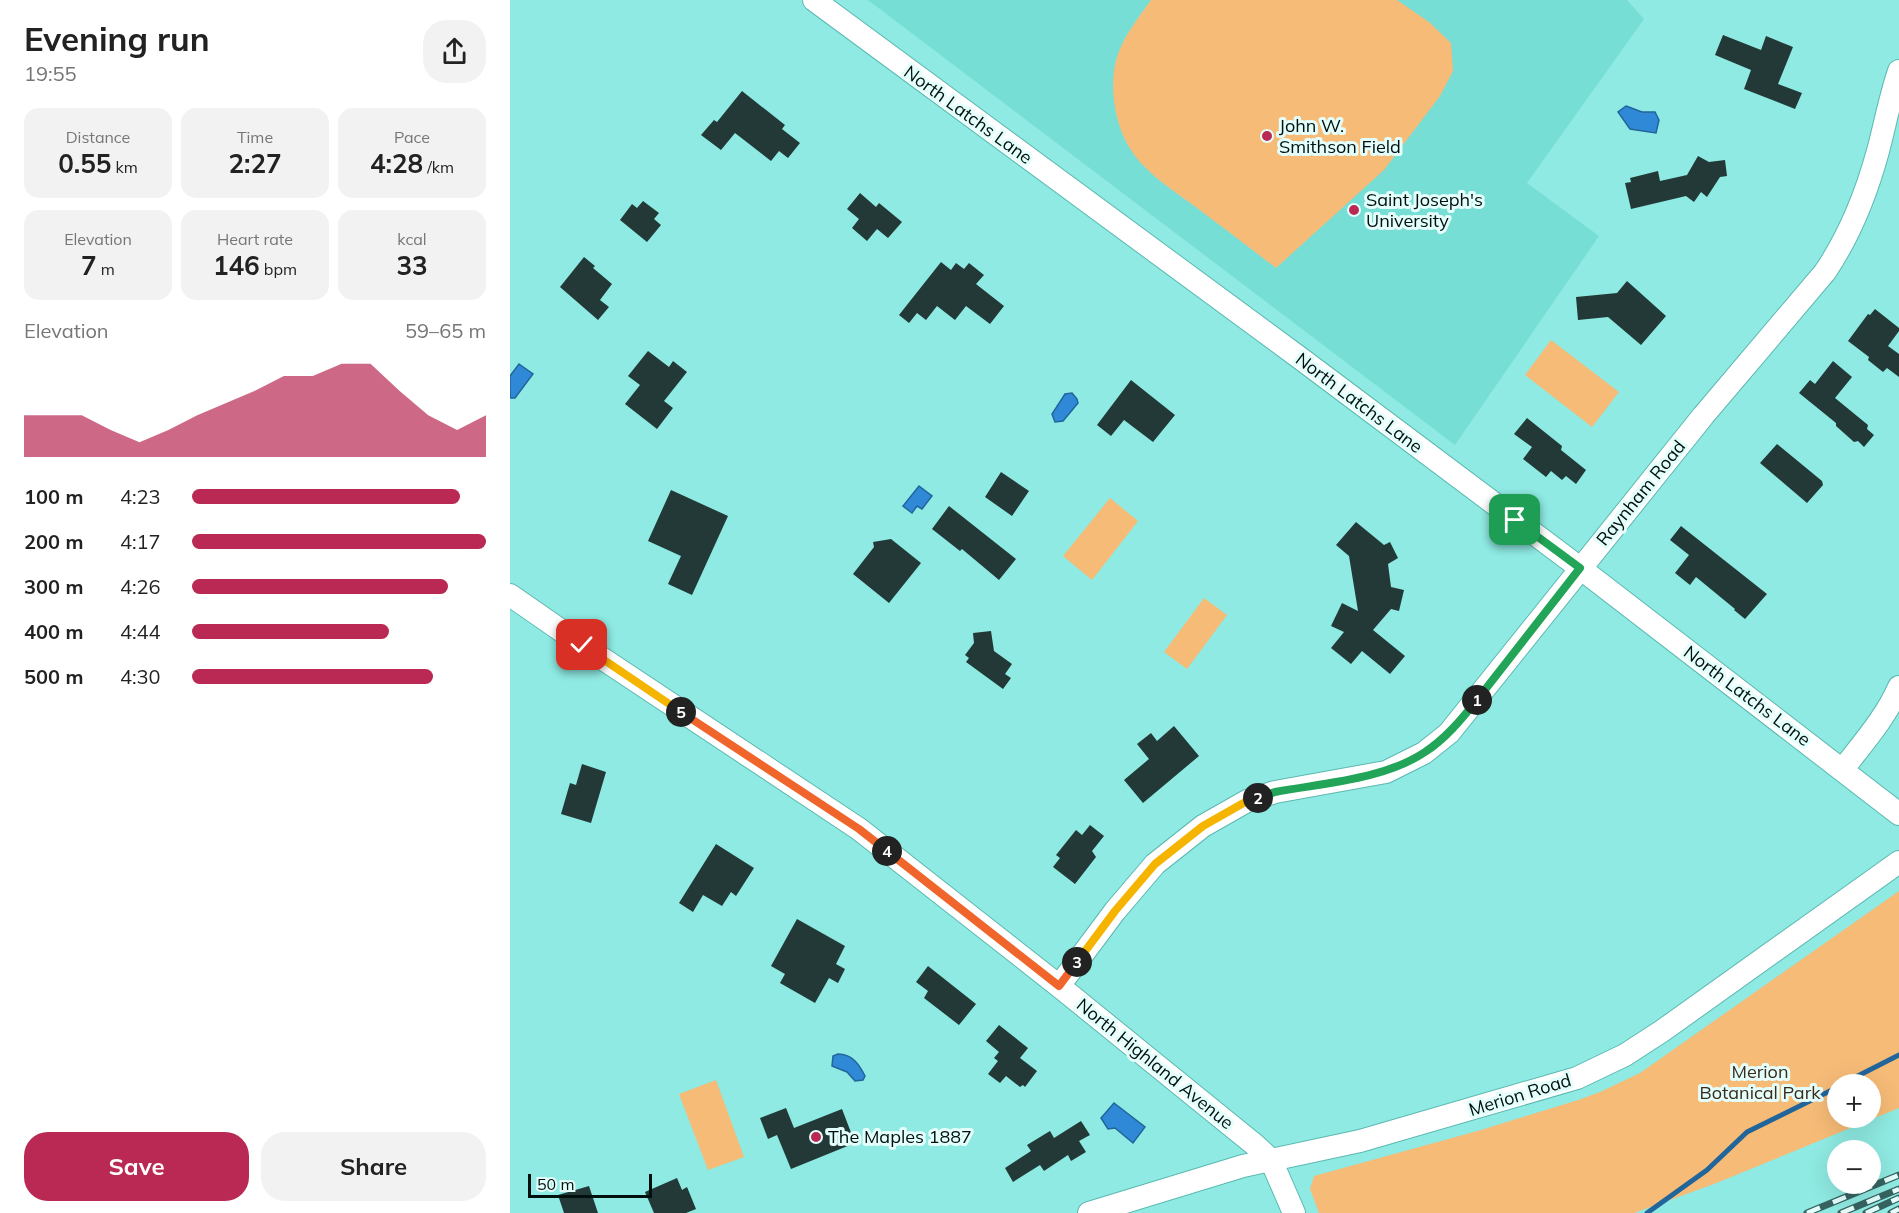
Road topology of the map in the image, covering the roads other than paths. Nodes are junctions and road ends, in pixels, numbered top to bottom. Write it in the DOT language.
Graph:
graph roads {
  1 [pos="814,0"];
  2 [pos="1899,71"];
  3 [pos="1894,115"];
  4 [pos="1580,568"];
  5 [pos="510,594"];
  6 [pos="1899,687"];
  7 [pos="1843,769"];
  8 [pos="1899,814"];
  9 [pos="1899,862"];
  10 [pos="1059,986"];
  11 [pos="1271,1160"];
  12 [pos="1089,1213"];
  13 [pos="1294,1213"];
  1 -- 4 [label="street, North Latchs Lane"];
  2 -- 3 [label="street, Raynham Road"];
  3 -- 4 [label="street, Raynham Road"];
  4 -- 7 [label="street, North Latchs Lane"];
  4 -- 10 [label="street, Raynham Road"];
  5 -- 10 [label="street, North Highland Avenue"];
  6 -- 7 [label="street"];
  7 -- 8 [label="street, North Latchs Lane"];
  9 -- 11 [label="street, Merion Road"];
  10 -- 11 [label="street, North Highland Avenue"];
  11 -- 12 [label="street, Merion Road"];
  11 -- 13 [label="street"];
}
